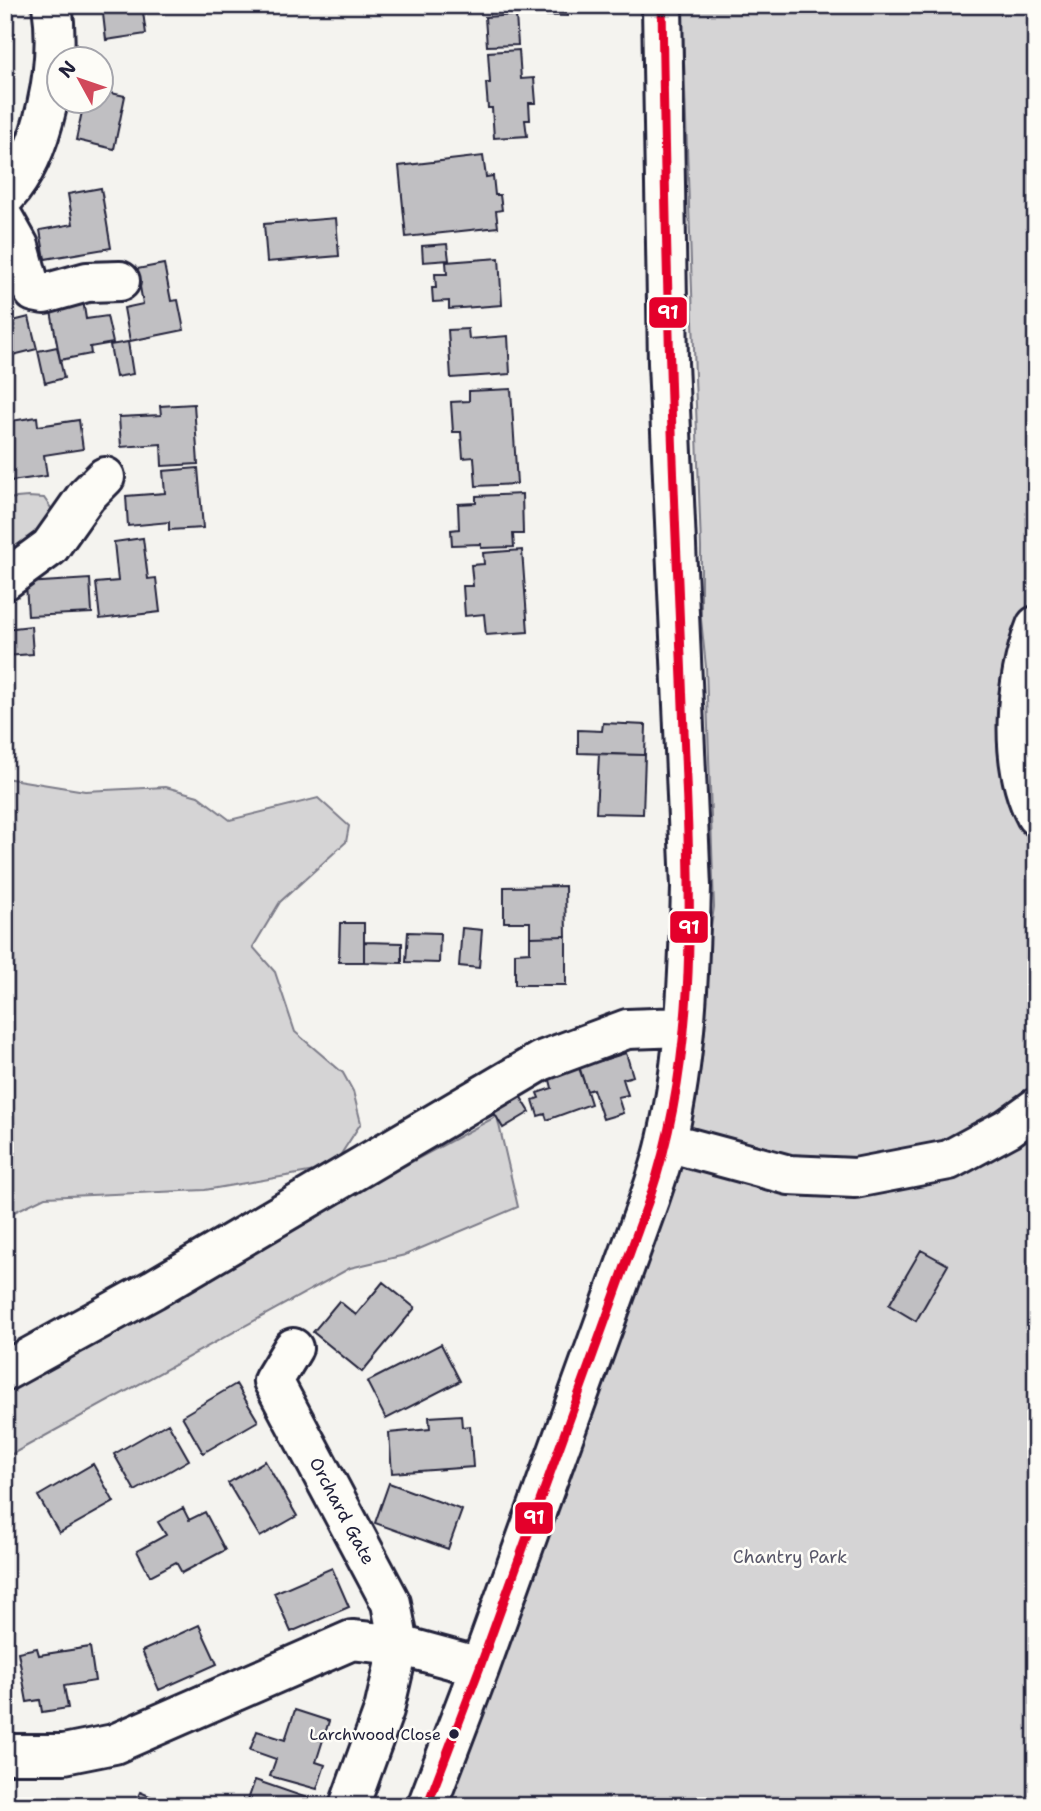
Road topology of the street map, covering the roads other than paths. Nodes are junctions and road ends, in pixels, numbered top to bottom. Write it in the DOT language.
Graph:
graph roads {
  1 [pos="52,5"];
  2 [pos="662,5"];
  3 [pos="5,197"];
  4 [pos="5,221"];
  5 [pos="120,281"];
  6 [pos="105,477"];
  7 [pos="5,580"];
  8 [pos="1036,626"];
  9 [pos="1036,816"];
  10 [pos="683,1027"];
  11 [pos="1036,1108"];
  12 [pos="667,1142"];
  13 [pos="293,1348"];
  14 [pos="5,1371"];
  15 [pos="399,1645"];
  16 [pos="480,1667"];
  17 [pos="5,1754"];
  18 [pos="349,1806"];
  19 [pos="427,1806"];
  1 -- 3 [label="street"];
  2 -- 10 [label="street"];
  4 -- 5 [label="street"];
  6 -- 7 [label="street"];
  8 -- 9 [label="street"];
  10 -- 12 [label="street"];
  10 -- 14 [label="street"];
  11 -- 12 [label="street"];
  12 -- 16 [label="street"];
  13 -- 15 [label="street, Orchard Gate"];
  15 -- 16 [label="street"];
  15 -- 17 [label="street"];
  15 -- 18 [label="street"];
  16 -- 19 [label="street"];
}
